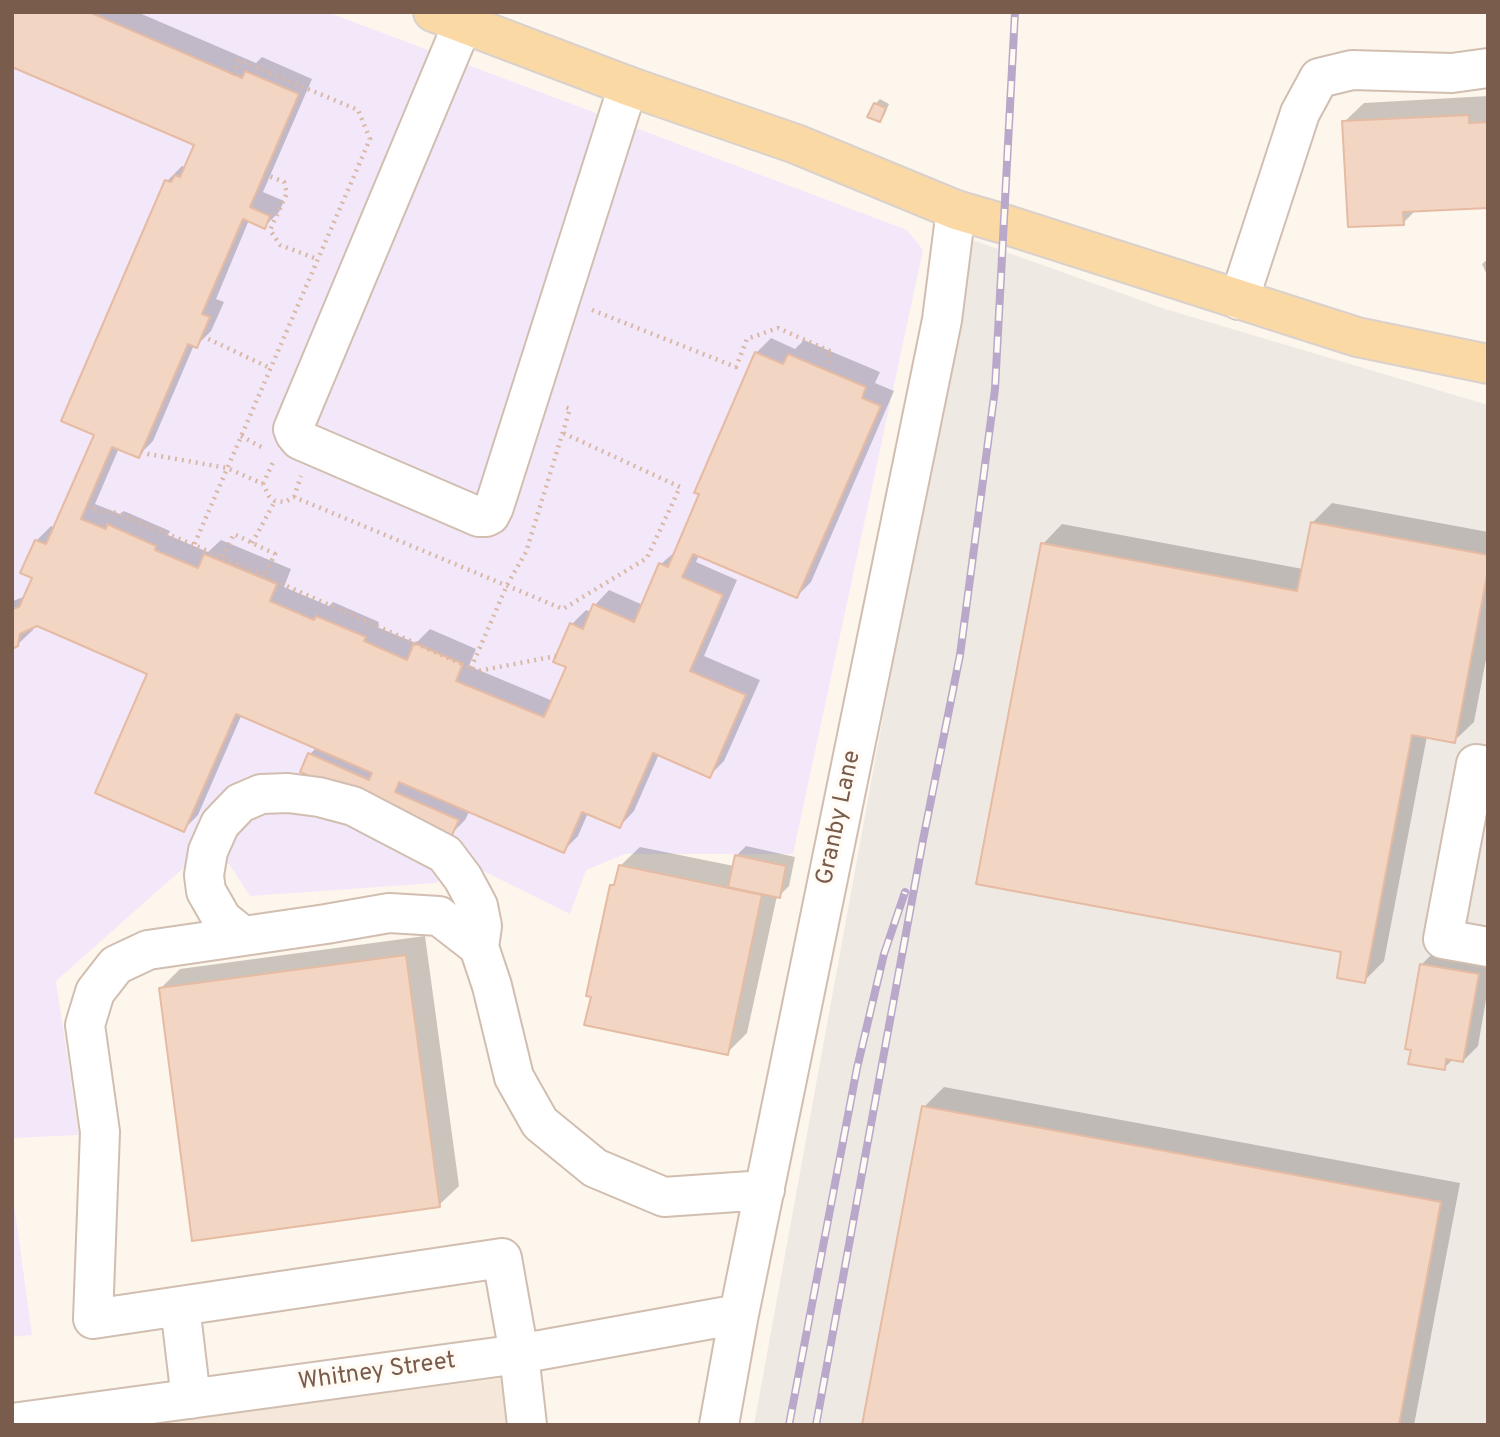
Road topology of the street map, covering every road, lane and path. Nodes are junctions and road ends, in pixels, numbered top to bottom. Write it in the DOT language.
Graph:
graph roads {
  1 [pos="448,18"];
  2 [pos="1488,68"];
  3 [pos="628,86"];
  4 [pos="264,174"];
  5 [pos="956,210"];
  6 [pos="317,259"];
  7 [pos="1238,299"];
  8 [pos="588,308"];
  9 [pos="202,337"];
  10 [pos="1488,364"];
  11 [pos="270,368"];
  12 [pos="824,369"];
  13 [pos="240,436"];
  14 [pos="268,450"];
  15 [pos="275,501"];
  16 [pos="87,505"];
  17 [pos="251,543"];
  18 [pos="194,545"];
  19 [pos="222,557"];
  20 [pos="264,576"];
  21 [pos="1488,766"];
  22 [pos="243,936"];
  23 [pos="479,947"];
  24 [pos="1488,947"];
  25 [pos="765,1190"];
  26 [pos="180,1306"];
  27 [pos="739,1314"];
  28 [pos="519,1354"];
  29 [pos="191,1399"];
  30 [pos="14,1421"];
  31 [pos="527,1425"];
  32 [pos="719,1425"];
  1 -- 3 [label="main road"];
  1 -- 3 [label="street"];
  2 -- 7 [label="street"];
  3 -- 5 [label="main road"];
  4 -- 6 [label="path"];
  5 -- 7 [label="main road"];
  5 -- 25 [label="street, Granby Lane"];
  7 -- 10 [label="main road"];
  8 -- 12 [label="path"];
  9 -- 11 [label="path"];
  13 -- 14 [label="path"];
  15 -- 17 [label="path"];
  16 -- 18 [label="path"];
  17 -- 19 [label="path"];
  17 -- 20 [label="path"];
  21 -- 24 [label="street"];
  22 -- 23 [label="street"];
  22 -- 23 [label="street"];
  22 -- 26 [label="street"];
  23 -- 25 [label="street"];
  25 -- 27 [label="street, Granby Lane"];
  26 -- 28 [label="street"];
  26 -- 29 [label="street"];
  27 -- 28 [label="street, Whitney Street"];
  27 -- 32 [label="street, Granby Lane"];
  28 -- 29 [label="street, Whitney Street"];
  28 -- 31 [label="street"];
  29 -- 30 [label="street, Whitney Street"];
}
